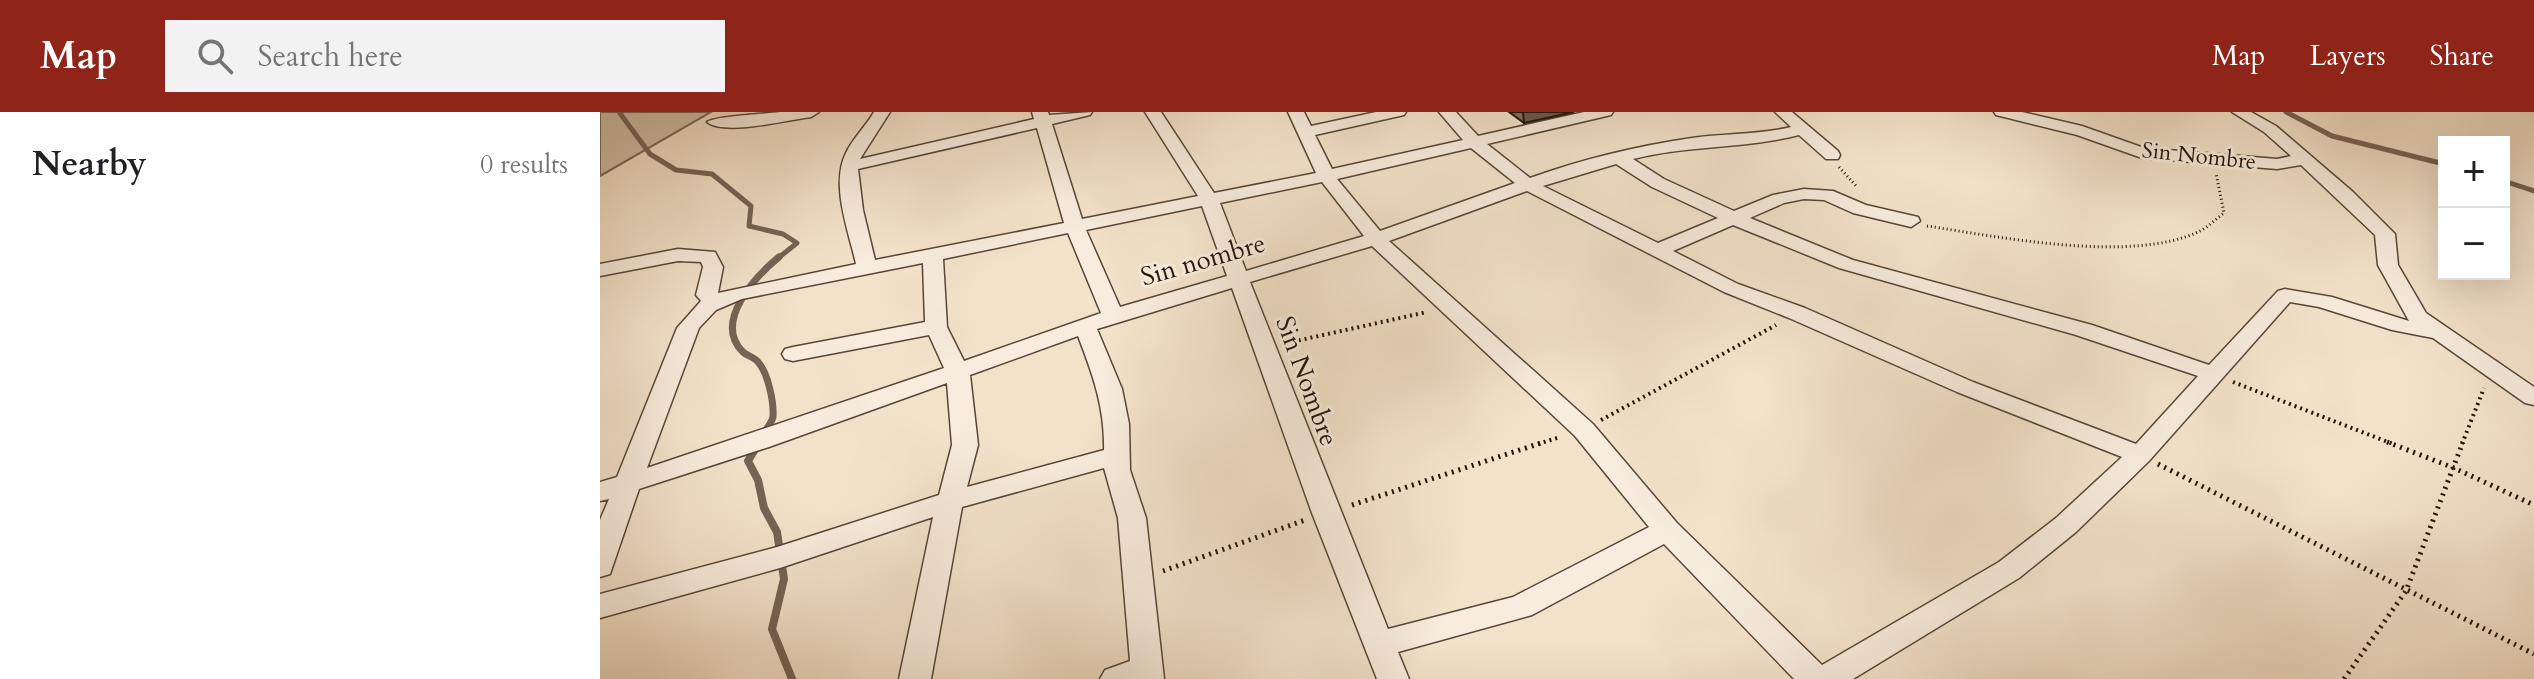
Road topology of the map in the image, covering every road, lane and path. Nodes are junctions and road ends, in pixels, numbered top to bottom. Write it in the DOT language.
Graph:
graph roads {
  1 [pos="811,112"];
  2 [pos="882,112"];
  3 [pos="1084,112"];
  4 [pos="1153,112"];
  5 [pos="1296,112"];
  6 [pos="1398,112"];
  7 [pos="1447,112"];
  8 [pos="1605,112"];
  9 [pos="1783,112"];
  10 [pos="2002,112"];
  11 [pos="2240,112"];
  12 [pos="1042,118"];
  13 [pos="715,122"];
  14 [pos="1802,129"];
  15 [pos="1306,132"];
  16 [pos="1475,143"];
  17 [pos="1832,155"];
  18 [pos="1618,157"];
  19 [pos="2304,159"];
  20 [pos="2231,162"];
  21 [pos="851,166"];
  22 [pos="1326,176"];
  23 [pos="1528,185"];
  24 [pos="1860,190"];
  25 [pos="1209,199"];
  26 [pos="1733,218"];
  27 [pos="1911,221"];
  28 [pos="1074,225"];
  29 [pos="1376,239"];
  30 [pos="1658,250"];
  31 [pos="933,255"];
  32 [pos="867,268"];
  33 [pos="600,270"];
  34 [pos="1239,279"];
  35 [pos="712,302"];
  36 [pos="1449,308"];
  37 [pos="1797,313"];
  38 [pos="1113,316"];
  39 [pos="1085,326"];
  40 [pos="936,327"];
  41 [pos="2439,332"];
  42 [pos="1266,348"];
  43 [pos="793,354"];
  44 [pos="2491,369"];
  45 [pos="958,372"];
  46 [pos="2214,374"];
  47 [pos="2534,398"];
  48 [pos="1584,430"];
  49 [pos="2140,455"];
  50 [pos="1115,456"];
  51 [pos="2454,468"];
  52 [pos="629,483"];
  53 [pos="600,492"];
  54 [pos="950,501"];
  55 [pos="2534,505"];
  56 [pos="1326,513"];
  57 [pos="1667,530"];
  58 [pos="600,566"];
  59 [pos="1138,580"];
  60 [pos="2406,591"];
  61 [pos="600,606"];
  62 [pos="1379,644"];
  63 [pos="2534,654"];
  64 [pos="1148,674"];
  65 [pos="915,679"];
  66 [pos="1116,679"];
  67 [pos="1393,679"];
  68 [pos="1815,679"];
  69 [pos="1826,679"];
  70 [pos="2344,679"];
  1 -- 13 [label="street"];
  2 -- 21 [label="street"];
  3 -- 12 [label="street"];
  4 -- 25 [label="street, Sin Nombre"];
  5 -- 15 [label="street"];
  6 -- 15 [label="street"];
  7 -- 16 [label="street"];
  8 -- 16 [label="street"];
  9 -- 14 [label="street"];
  10 -- 20 [label="street, Sin Nombre"];
  11 -- 19 [label="street"];
  12 -- 21 [label="street"];
  12 -- 28 [label="street"];
  14 -- 17 [label="street"];
  14 -- 18 [label="street, Sin nombre"];
  15 -- 22 [label="street"];
  16 -- 22 [label="street"];
  16 -- 23 [label="street"];
  17 -- 24 [label="path"];
  18 -- 23 [label="street, Sin nombre"];
  18 -- 26 [label="street"];
  19 -- 20 [label="street, Sin Nombre"];
  19 -- 41 [label="street"];
  20 -- 27 [label="path"];
  21 -- 32 [label="street"];
  22 -- 25 [label="street"];
  22 -- 29 [label="street"];
  23 -- 29 [label="street, Sin nombre"];
  23 -- 30 [label="street"];
  25 -- 28 [label="street"];
  25 -- 34 [label="street, Sin Nombre"];
  26 -- 27 [label="street"];
  26 -- 30 [label="street"];
  26 -- 46 [label="street"];
  28 -- 31 [label="street"];
  28 -- 38 [label="street"];
  29 -- 34 [label="street, Sin nombre"];
  29 -- 36 [label="street"];
  30 -- 37 [label="street"];
  31 -- 32 [label="street"];
  31 -- 40 [label="street"];
  32 -- 35 [label="street"];
  33 -- 35 [label="street"];
  34 -- 38 [label="street, Sin nombre"];
  34 -- 42 [label="street, Sin Nombre"];
  35 -- 52 [label="street"];
  36 -- 42 [label="path"];
  36 -- 48 [label="street"];
  37 -- 48 [label="path"];
  37 -- 49 [label="street"];
  38 -- 39 [label="street, Sin nombre"];
  39 -- 45 [label="street, Sin nombre"];
  39 -- 50 [label="street"];
  40 -- 43 [label="street"];
  40 -- 45 [label="street"];
  41 -- 44 [label="street"];
  41 -- 46 [label="street"];
  42 -- 56 [label="street, Sin Nombre"];
  44 -- 47 [label="street"];
  44 -- 51 [label="path"];
  45 -- 52 [label="street, Sin nombre"];
  45 -- 54 [label="street"];
  46 -- 49 [label="street"];
  46 -- 51 [label="path"];
  48 -- 56 [label="path"];
  48 -- 57 [label="street"];
  49 -- 60 [label="path"];
  49 -- 69 [label="street"];
  50 -- 54 [label="street"];
  50 -- 59 [label="street"];
  51 -- 55 [label="path"];
  51 -- 60 [label="path"];
  52 -- 53 [label="street, Sin nombre"];
  52 -- 58 [label="street"];
  54 -- 61 [label="street"];
  54 -- 65 [label="street"];
  56 -- 59 [label="path"];
  56 -- 62 [label="street, Sin Nombre"];
  57 -- 62 [label="street"];
  57 -- 68 [label="street"];
  59 -- 64 [label="street"];
  60 -- 63 [label="path"];
  60 -- 70 [label="path"];
  62 -- 67 [label="street, Sin Nombre"];
  64 -- 66 [label="street"];
}
